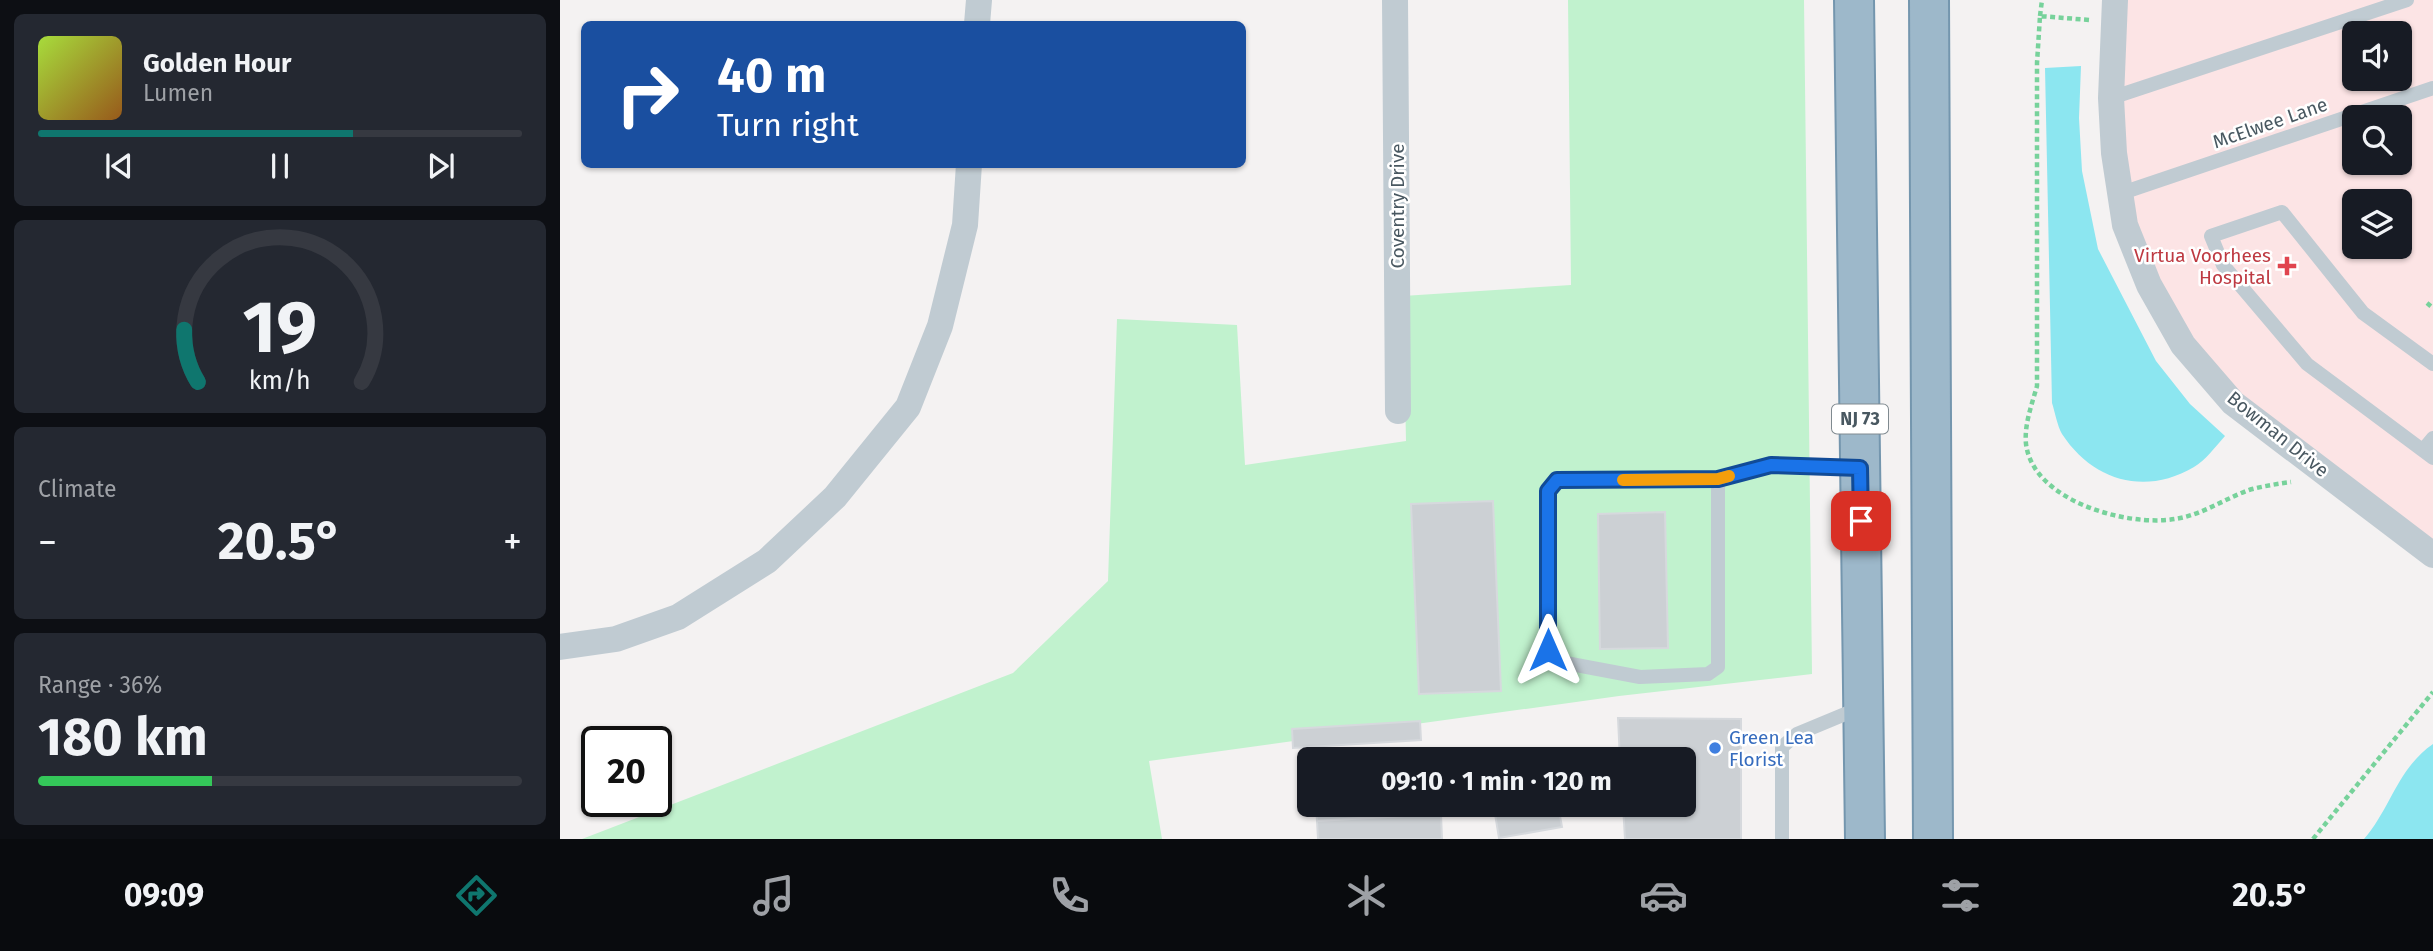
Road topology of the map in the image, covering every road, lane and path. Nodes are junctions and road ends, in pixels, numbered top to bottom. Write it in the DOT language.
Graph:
graph roads {
  1 [pos="979,0"];
  2 [pos="1395,0"];
  3 [pos="1854,0"];
  4 [pos="1929,0"];
  5 [pos="2042,0"];
  6 [pos="2407,0"];
  7 [pos="2115,11"];
  8 [pos="2040,16"];
  9 [pos="977,21"];
  10 [pos="2433,88"];
  11 [pos="2111,98"];
  12 [pos="969,168"];
  13 [pos="2119,194"];
  14 [pos="2427,303"];
  15 [pos="2433,308"];
  16 [pos="2433,364"];
  17 [pos="1398,411"];
  18 [pos="2433,438"];
  19 [pos="2428,454"];
  20 [pos="1860,468"];
  21 [pos="2330,476"];
  22 [pos="1718,479"];
  23 [pos="2433,555"];
  24 [pos="560,647"];
  25 [pos="2433,692"];
  26 [pos="1863,706"];
  27 [pos="1782,839"];
  28 [pos="1865,839"];
  29 [pos="1933,839"];
  30 [pos="2313,839"];
  1 -- 9 [label="street"];
  2 -- 17 [label="street, Coventry Drive"];
  3 -- 20 [label="highway, NJ 73"];
  4 -- 29 [label="highway"];
  5 -- 8 [label="path"];
  6 -- 11 [label="lane"];
  7 -- 8 [label="path"];
  7 -- 11 [label="street, Bowman Drive"];
  8 -- 21 [label="path"];
  10 -- 13 [label="lane, McElwee Lane"];
  11 -- 13 [label="street, Bowman Drive"];
  12 -- 24 [label="street"];
  13 -- 21 [label="street, Bowman Drive"];
  14 -- 15 [label="path"];
  16 -- 19 [label="lane"];
  18 -- 19 [label="lane"];
  20 -- 22 [label="lane"];
  20 -- 26 [label="highway, NJ 73"];
  21 -- 23 [label="street, Bowman Drive"];
  22 -- 22 [label="lane"];
  25 -- 30 [label="path"];
  26 -- 27 [label="lane"];
  26 -- 28 [label="highway, NJ 73"];
}
